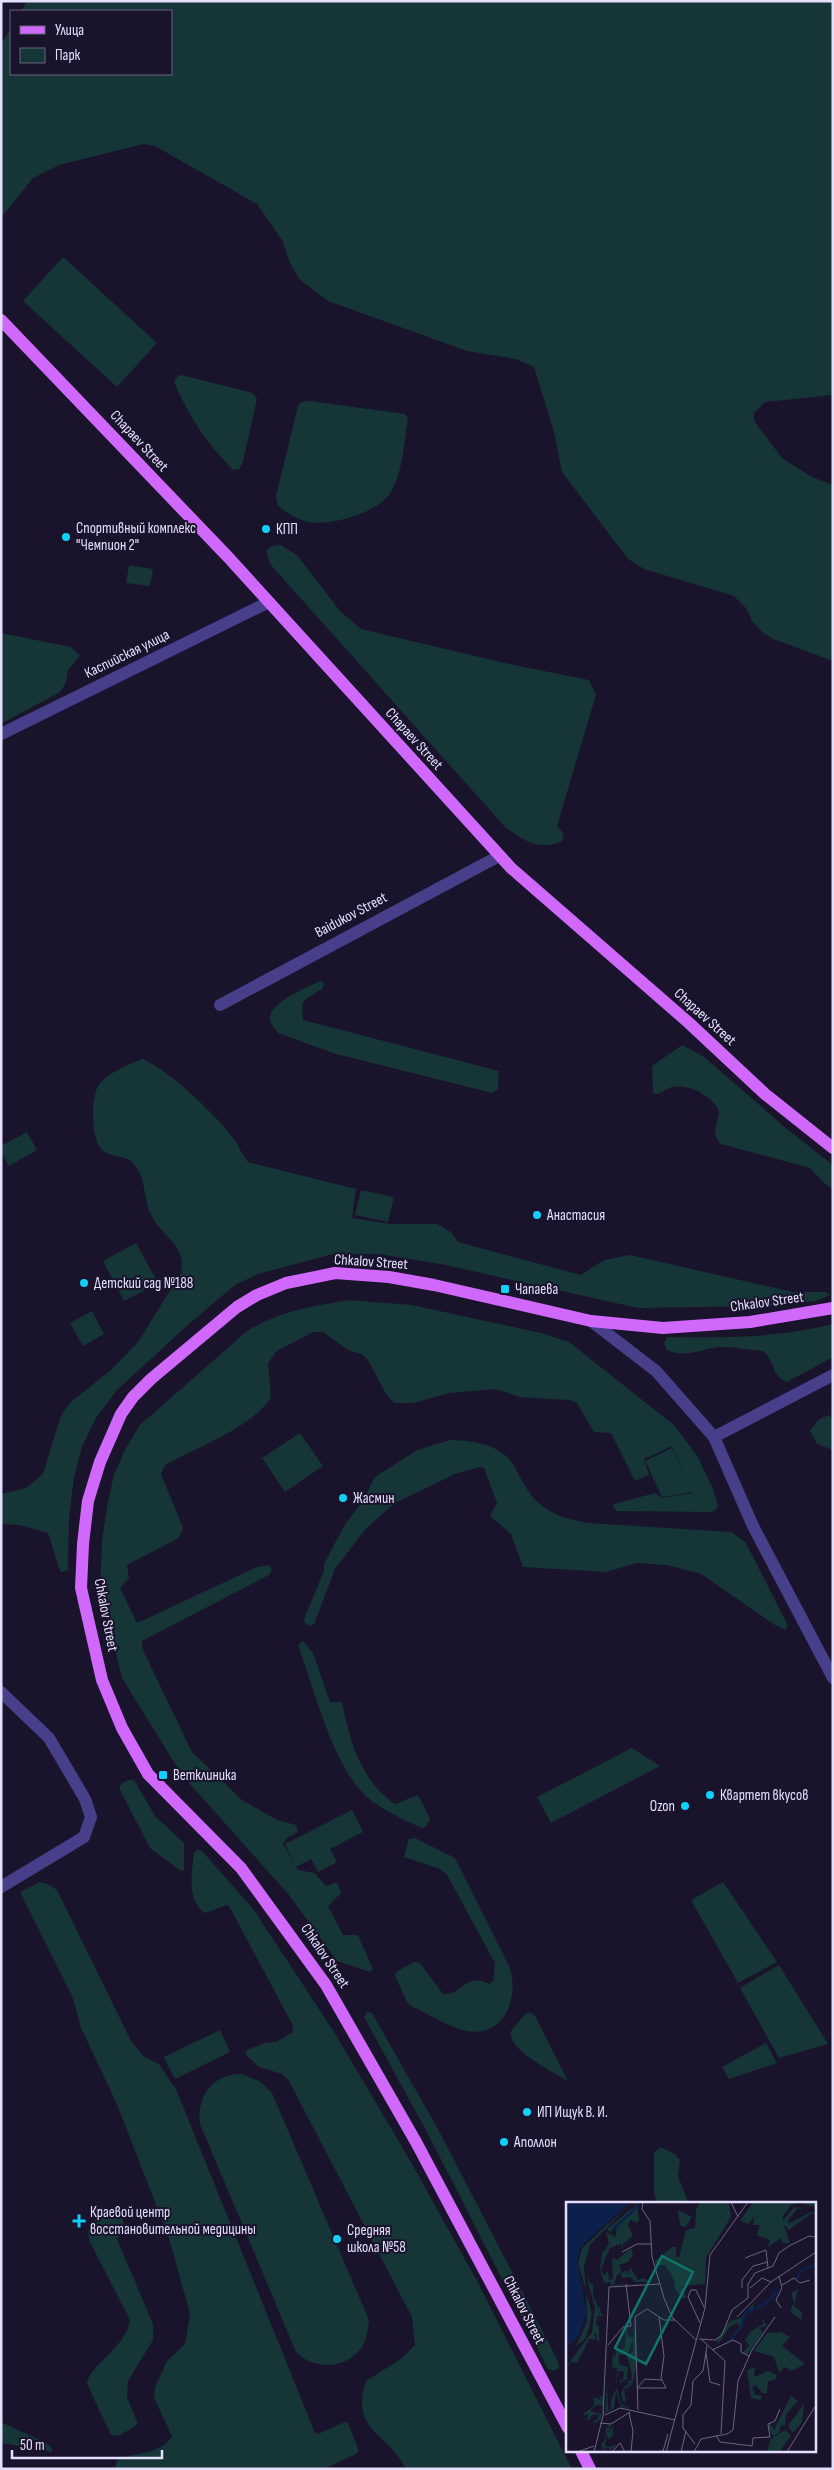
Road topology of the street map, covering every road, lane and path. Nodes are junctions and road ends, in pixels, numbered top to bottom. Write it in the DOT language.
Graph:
graph roads {
  1 [pos="1,320"];
  2 [pos="268,603"];
  3 [pos="1,734"];
  4 [pos="499,856"];
  5 [pos="220,1005"];
  6 [pos="833,1148"];
  7 [pos="833,1308"];
  8 [pos="591,1321"];
  9 [pos="833,1375"];
  10 [pos="714,1437"];
  11 [pos="833,1678"];
  12 [pos="1,1692"];
  13 [pos="1,1887"];
  14 [pos="566,2424"];
  15 [pos="582,2452"];
  16 [pos="590,2469"];
  1 -- 2 [label="main road, Chapaev Street"];
  2 -- 3 [label="street, Каспийская улица"];
  2 -- 4 [label="main road, Chapaev Street"];
  4 -- 5 [label="street, Baidukov Street"];
  4 -- 6 [label="main road, Chapaev Street"];
  7 -- 8 [label="main road, Chkalov Street"];
  8 -- 10 [label="street"];
  8 -- 14 [label="main road, Chkalov Street"];
  9 -- 10 [label="street"];
  10 -- 11 [label="street"];
  12 -- 13 [label="street"];
  15 -- 16 [label="main road"];
}
